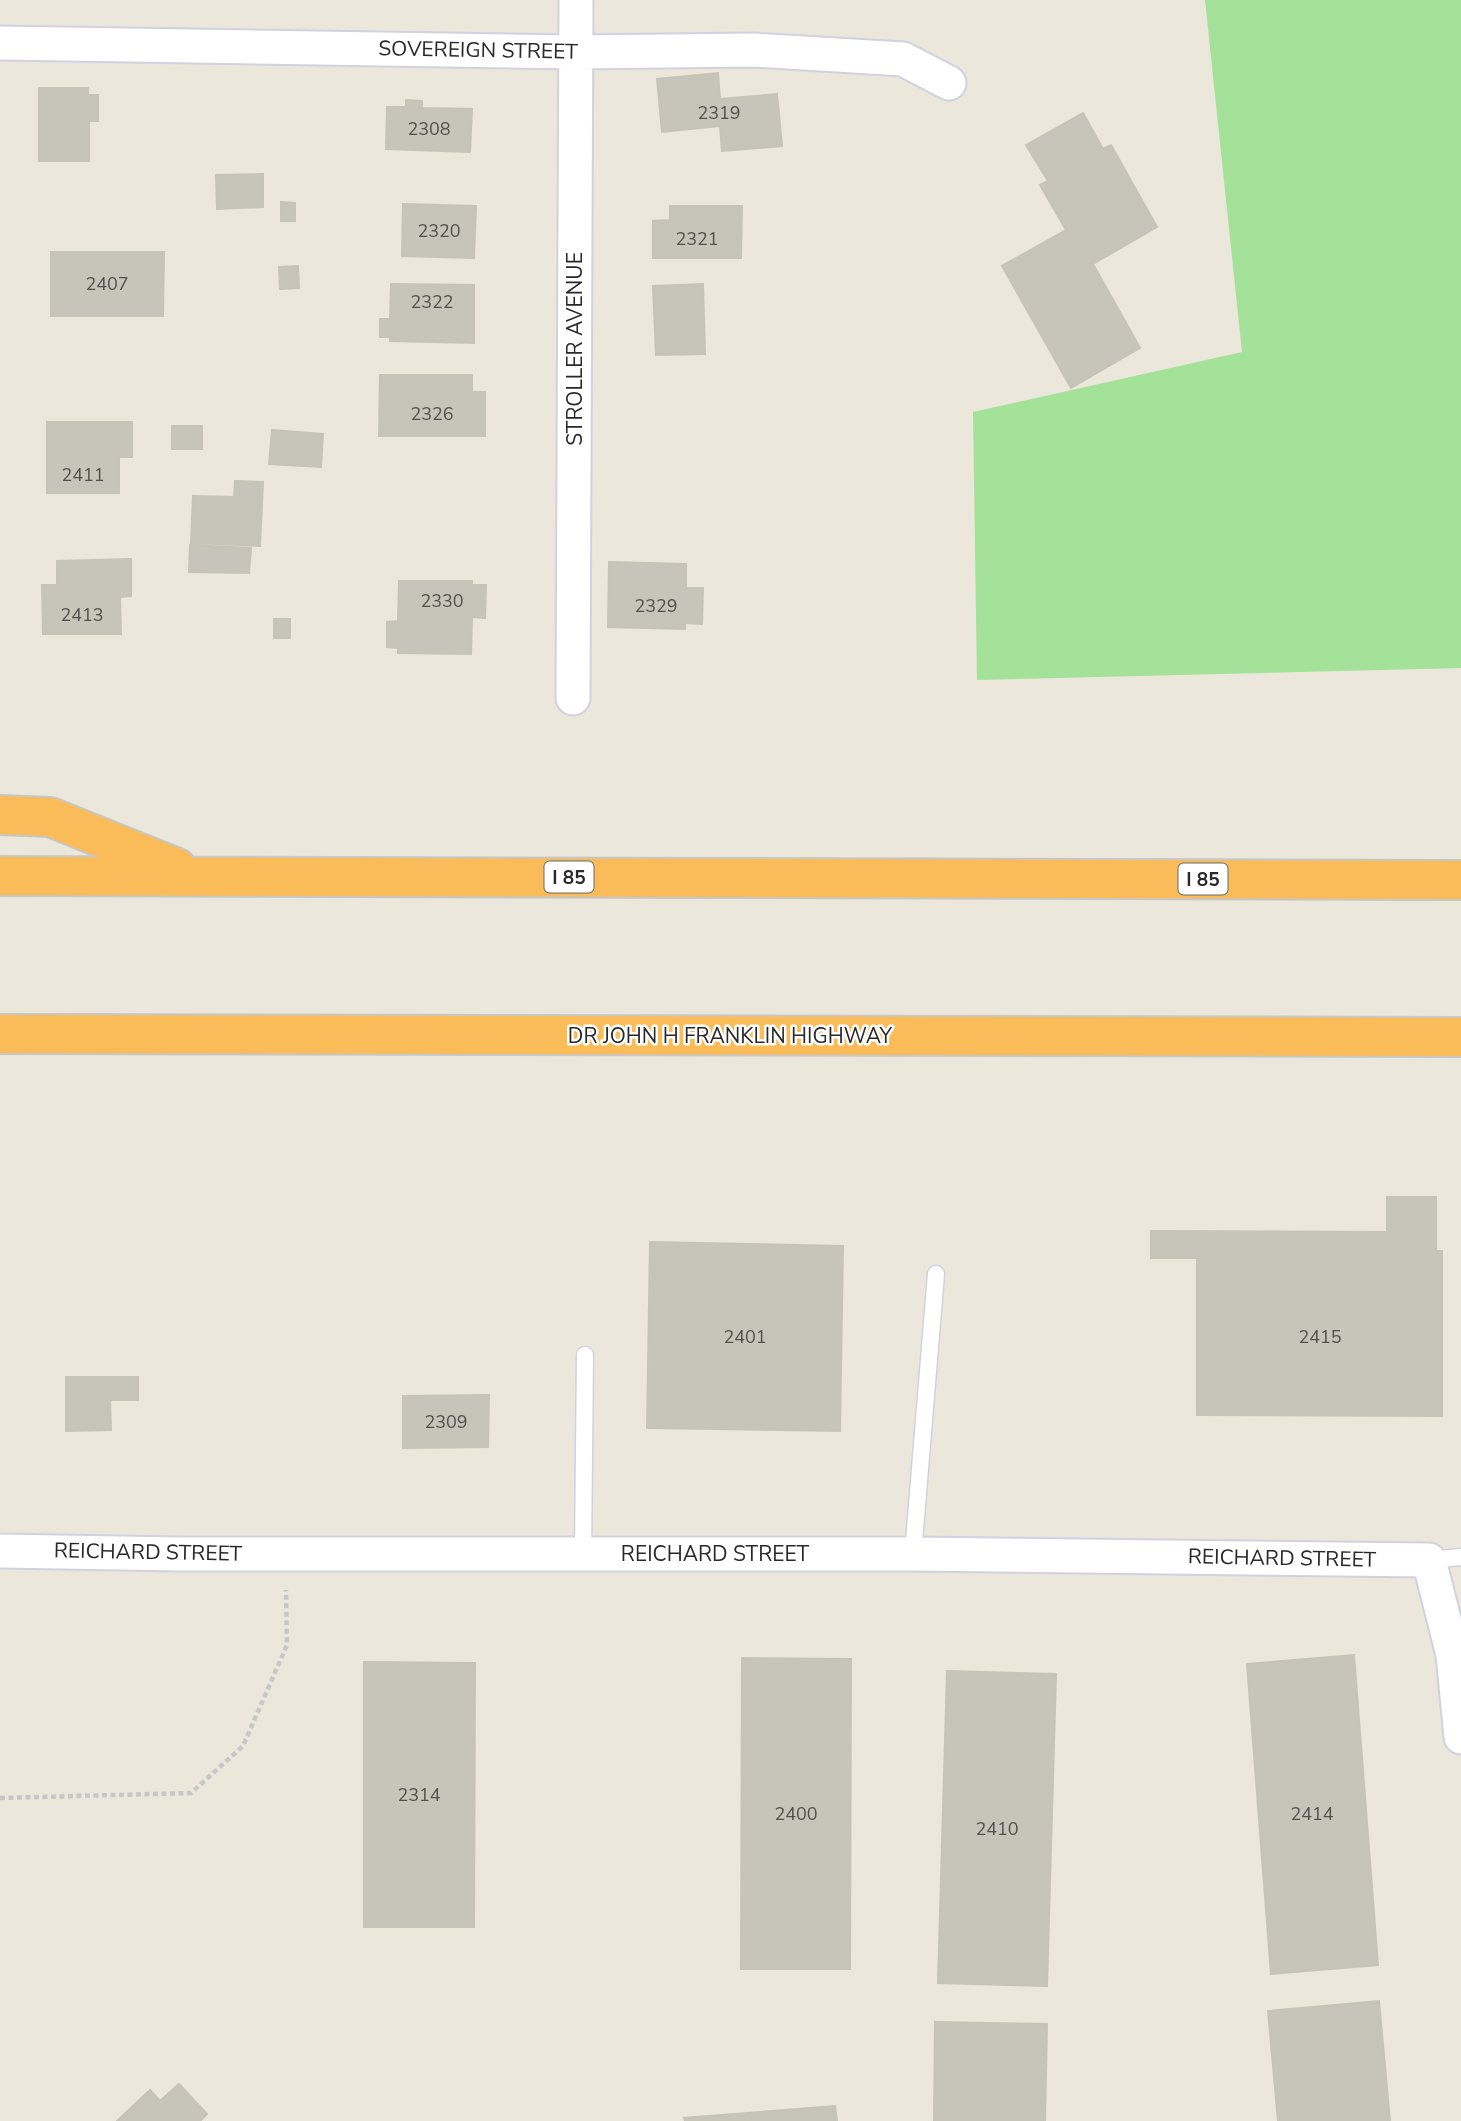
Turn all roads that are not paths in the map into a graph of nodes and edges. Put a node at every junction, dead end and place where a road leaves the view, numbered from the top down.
1 (576, 0) edge
2 (0, 43) edge
3 (575, 52) junction
4 (949, 83) dead end
5 (573, 698) dead end
6 (0, 815) edge
7 (0, 876) edge
8 (194, 876) junction
9 (1461, 880) edge
10 (0, 1034) edge
11 (47, 1034) junction
12 (1461, 1037) edge
13 (0, 1044) edge
14 (936, 1274) dead end
15 (585, 1355) dead end
16 (0, 1551) edge
17 (583, 1554) junction
18 (913, 1554) junction
19 (1445, 1558) edge
20 (1461, 1737) edge

1 - 3 street, STROLLER AVENUE
2 - 3 street, SOVEREIGN STREET
3 - 4 street, SOVEREIGN STREET
3 - 5 street, STROLLER AVENUE
6 - 8 highway
7 - 8 highway, I 85
8 - 9 highway, I 85
10 - 11 highway, DR JOHN H FRANKLIN HIGHWAY
11 - 12 highway, DR JOHN H FRANKLIN HIGHWAY
11 - 13 highway
14 - 18 lane
15 - 17 lane
16 - 17 street, REICHARD STREET
17 - 18 street, REICHARD STREET
18 - 19 street, REICHARD STREET
19 - 20 street

